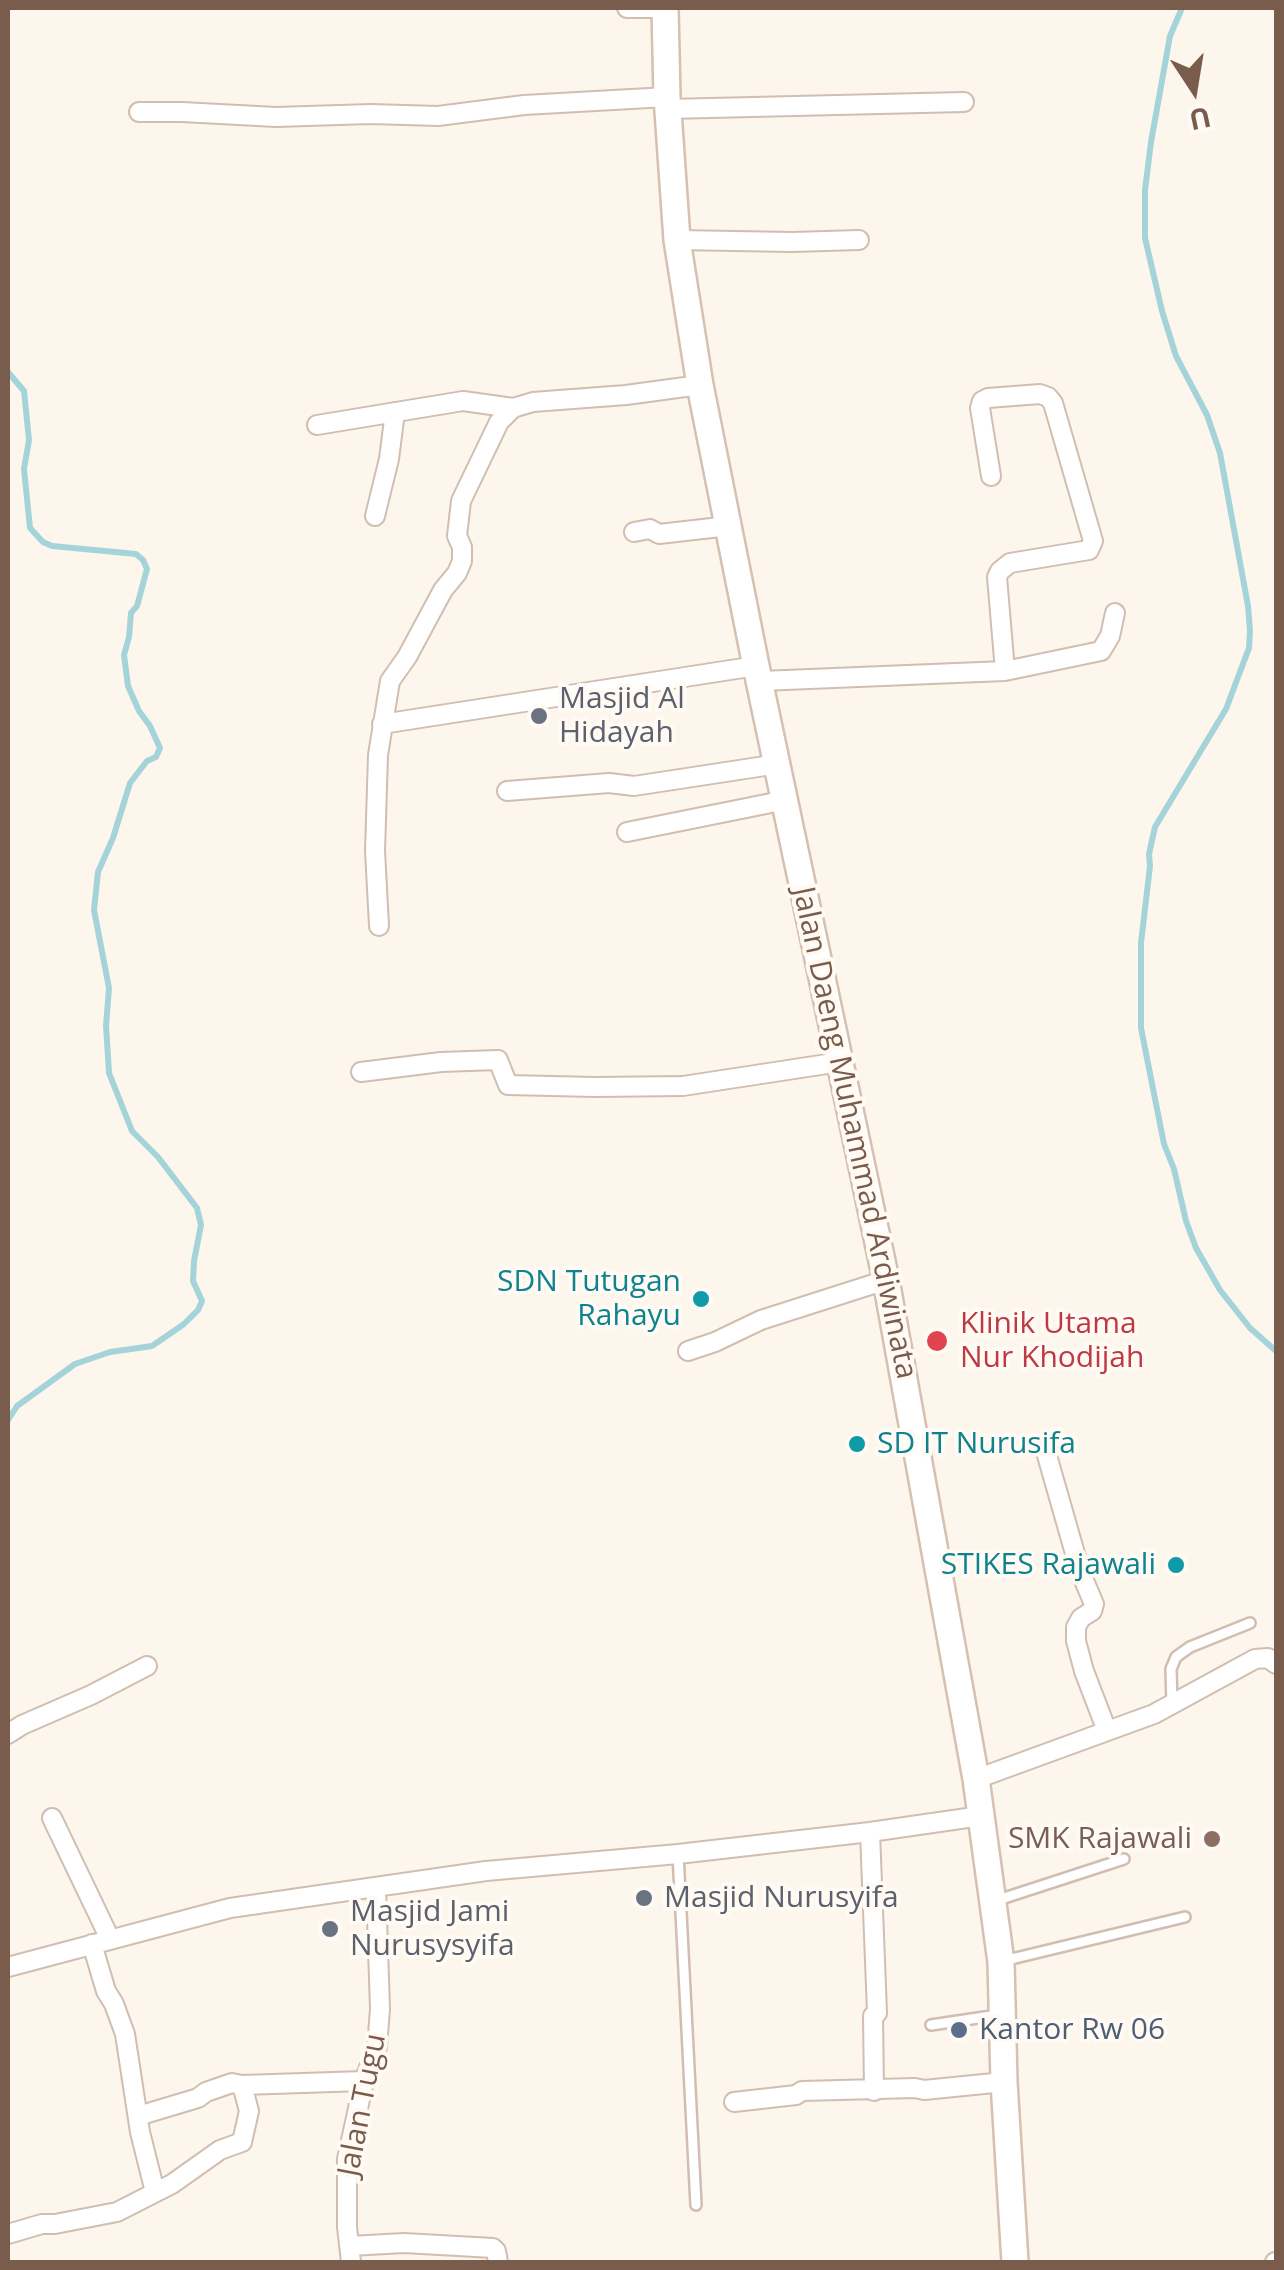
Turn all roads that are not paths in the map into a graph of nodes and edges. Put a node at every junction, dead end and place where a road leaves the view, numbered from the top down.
1 (627, 8) edge
2 (666, 8) edge
3 (964, 102) dead end
4 (668, 103) junction
5 (139, 112) dead end
6 (677, 240) junction
7 (859, 240) dead end
8 (700, 385) junction
9 (514, 408) junction
10 (395, 412) junction
11 (317, 424) dead end
12 (991, 476) dead end
13 (375, 516) dead end
14 (729, 526) junction
15 (634, 532) dead end
16 (1115, 614) dead end
17 (1005, 671) junction
18 (759, 674) junction
19 (382, 724) junction
20 (778, 764) junction
21 (507, 791) dead end
22 (786, 800) junction
23 (627, 832) dead end
24 (378, 926) dead end
25 (840, 1062) junction
26 (362, 1072) dead end
27 (886, 1280) junction
28 (688, 1351) dead end
29 (1046, 1452) dead end
30 (1250, 1624) dead end
31 (1276, 1664) edge
32 (148, 1666) dead end
33 (1172, 1704) junction
34 (1107, 1731) junction
35 (8, 1734) edge
36 (976, 1779) junction
37 (981, 1816) junction
38 (52, 1818) dead end
39 (870, 1832) junction
40 (678, 1854) junction
41 (1124, 1859) dead end
42 (376, 1888) junction
43 (993, 1901) junction
44 (1184, 1917) dead end
45 (101, 1942) junction
46 (1001, 1962) junction
47 (8, 1967) edge
48 (1001, 2015) junction
49 (931, 2024) dead end
50 (364, 2082) junction
51 (1004, 2082) junction
52 (242, 2085) junction
53 (874, 2091) junction
54 (734, 2102) dead end
55 (138, 2116) junction
56 (154, 2192) junction
57 (696, 2205) dead end
58 (8, 2234) edge
59 (351, 2254) edge
60 (498, 2262) edge
61 (1016, 2262) edge

1 - 2 street
2 - 4 main road, Jalan Daeng Muhammad Ardiwinata
3 - 4 street
4 - 5 street
4 - 6 main road, Jalan Daeng Muhammad Ardiwinata
6 - 7 street
6 - 8 main road, Jalan Daeng Muhammad Ardiwinata
8 - 9 street
8 - 14 main road, Jalan Daeng Muhammad Ardiwinata
9 - 10 street
9 - 19 street
10 - 11 street
10 - 13 street
12 - 17 street
14 - 15 street
14 - 18 main road, Jalan Daeng Muhammad Ardiwinata
16 - 17 street
17 - 18 street
18 - 19 street
18 - 20 main road, Jalan Daeng Muhammad Ardiwinata
19 - 24 street
20 - 21 street
20 - 22 main road, Jalan Daeng Muhammad Ardiwinata
22 - 23 street
22 - 25 main road, Jalan Daeng Muhammad Ardiwinata
25 - 26 street
25 - 27 main road, Jalan Daeng Muhammad Ardiwinata
27 - 28 street
27 - 36 main road, Jalan Daeng Muhammad Ardiwinata
29 - 34 street
30 - 33 lane
31 - 33 street
32 - 35 street
33 - 34 street
34 - 36 street
36 - 37 main road, Jalan Daeng Muhammad Ardiwinata
37 - 39 street
37 - 43 main road, Jalan Daeng Muhammad Ardiwinata
38 - 45 street
39 - 40 street
39 - 53 street
40 - 42 street
40 - 57 lane
41 - 43 lane
42 - 45 street
42 - 50 street, Jalan Tugu
43 - 46 main road, Jalan Daeng Muhammad Ardiwinata
44 - 46 lane
45 - 47 street
45 - 55 street
46 - 48 main road, Jalan Daeng Muhammad Ardiwinata
48 - 49 lane
48 - 51 main road, Jalan Daeng Muhammad Ardiwinata
50 - 52 street
50 - 59 street, Jalan Tugu
51 - 53 street
51 - 61 main road, Jalan Daeng Muhammad Ardiwinata
52 - 55 street
52 - 56 street
53 - 54 street
55 - 56 street
56 - 58 street
59 - 60 street

